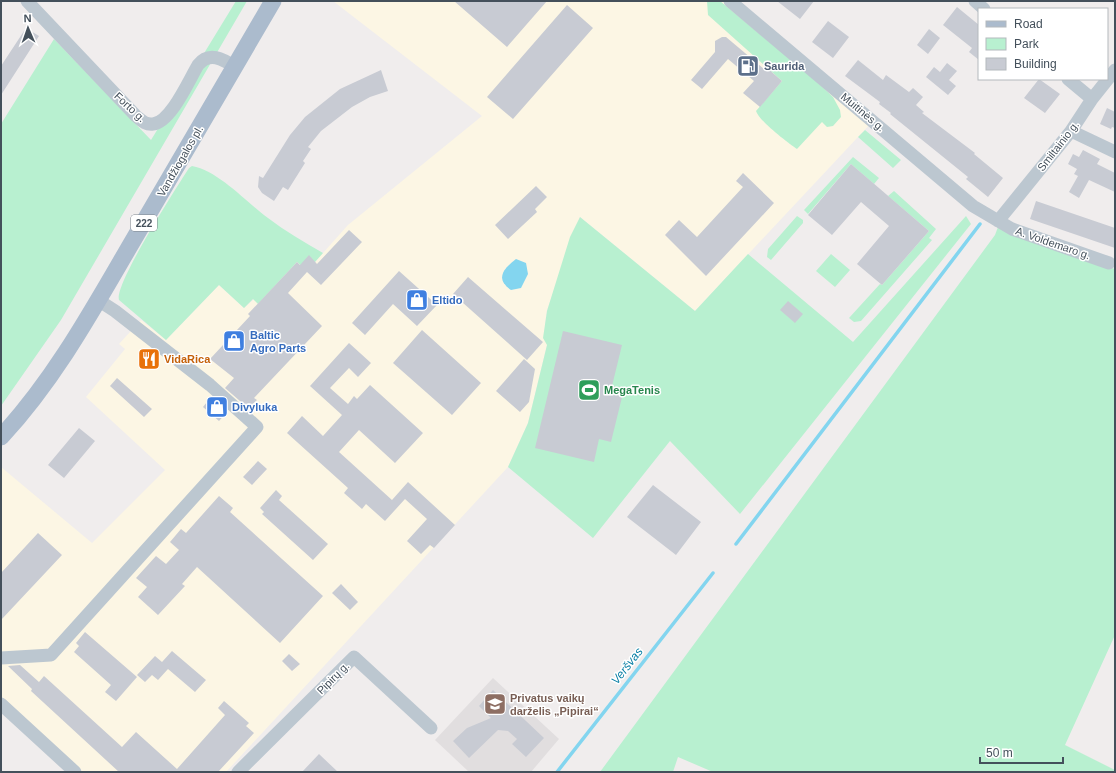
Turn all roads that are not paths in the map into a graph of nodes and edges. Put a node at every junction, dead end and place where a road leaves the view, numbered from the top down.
1 (27, 1) edge
2 (273, 1) edge
3 (730, 1) edge
4 (975, 1) edge
5 (983, 8) edge
6 (235, 67) junction
7 (1115, 70) edge
8 (1108, 79) edge
9 (1069, 80) edge
10 (1107, 80) edge
11 (1092, 99) junction
12 (1071, 131) junction
13 (1115, 152) edge
14 (998, 221) junction
15 (1109, 263) dead end
16 (98, 300) junction
17 (1, 437) edge
18 (1, 658) edge
19 (1, 704) edge
20 (430, 728) dead end
21 (75, 772) edge
22 (238, 772) edge

1 - 6 street, Forto g.
2 - 6 main road, Vandžiogalos pl. / 222
3 - 14 street, Muitinės g.
4 - 5 street
6 - 16 main road, Vandžiogalos pl. / 222
7 - 8 street, Smiltainio g.
9 - 11 street
10 - 11 street, Smiltainio g.
11 - 12 street, Smiltainio g.
12 - 13 street
12 - 14 street, Smiltainio g.
14 - 15 street, A. Voldemaro g.
16 - 17 main road, Vandžiogalos pl. / 222
16 - 18 street
19 - 21 street
20 - 22 street, Pipirų g.

